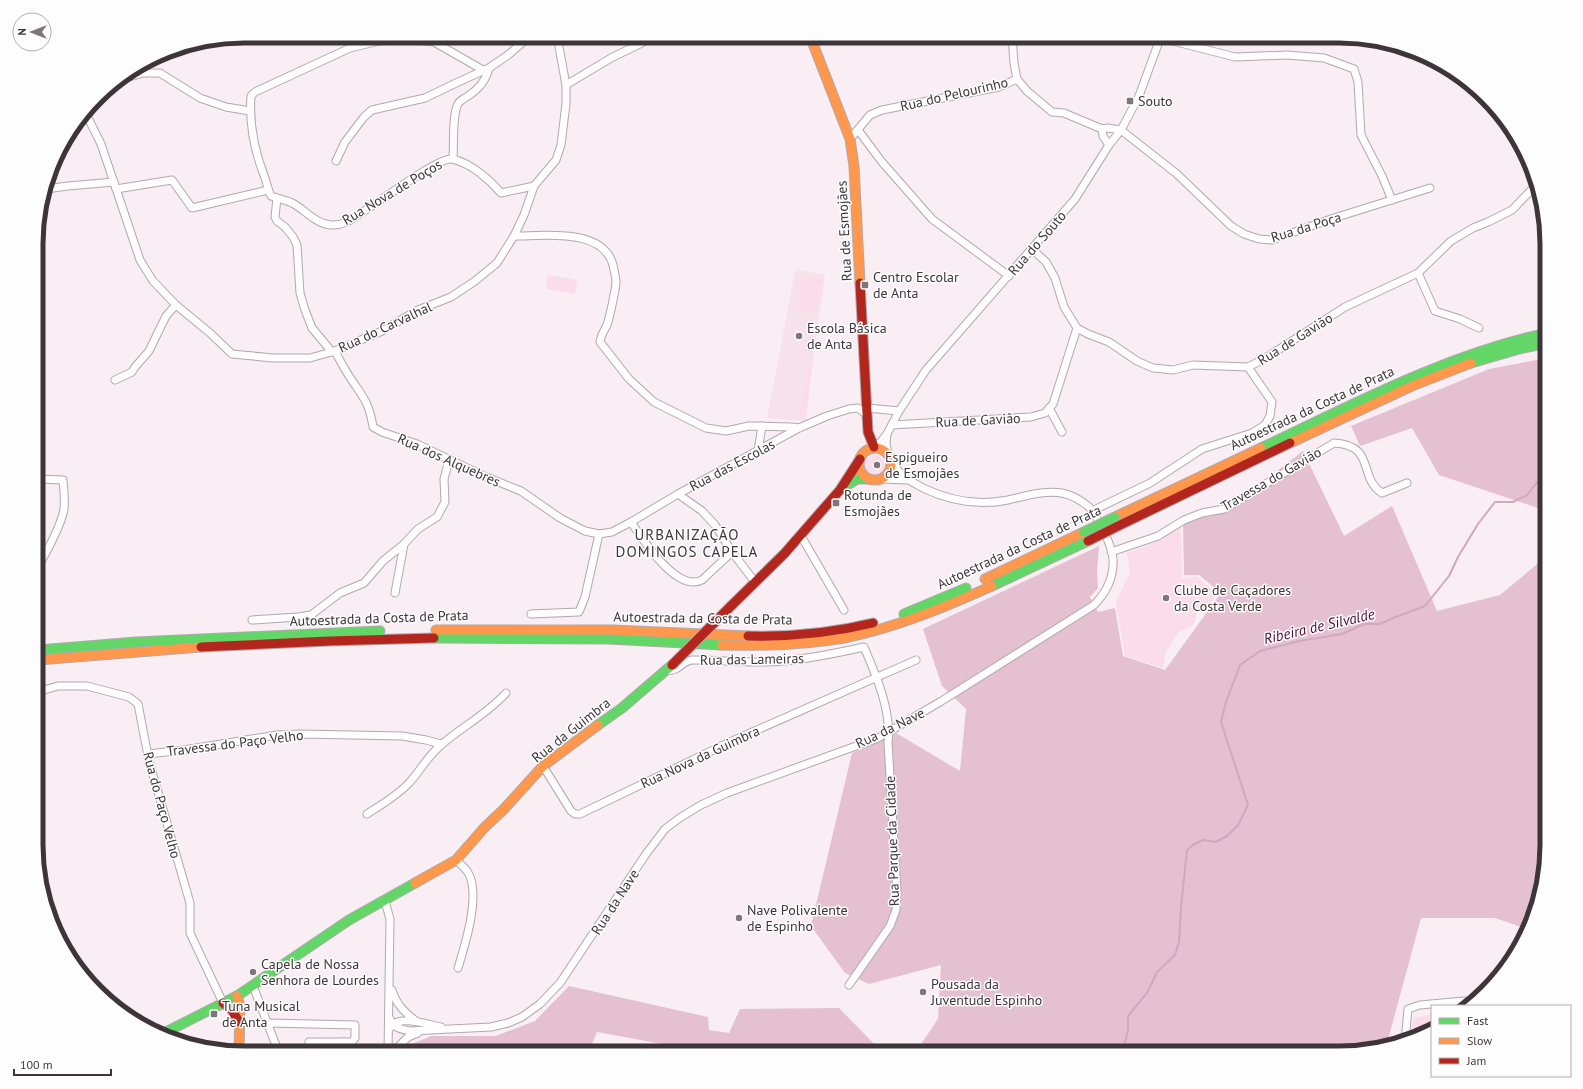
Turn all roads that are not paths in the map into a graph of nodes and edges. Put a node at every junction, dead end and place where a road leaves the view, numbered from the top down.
1 (371, 43) edge
2 (442, 43) edge
3 (521, 43) edge
4 (558, 43) edge
5 (642, 43) edge
6 (813, 43) edge
7 (1014, 43) edge
8 (1159, 43) edge
9 (1183, 43) edge
10 (486, 69) junction
11 (134, 76) edge
12 (1017, 79) junction
13 (566, 85) junction
14 (250, 111) junction
15 (88, 117) edge
16 (1102, 129) junction
17 (858, 130) junction
18 (1120, 130) junction
19 (850, 139) junction
20 (1109, 145) junction
21 (453, 159) junction
22 (336, 161) dead end
23 (115, 186) junction
24 (534, 186) junction
25 (51, 188) edge
26 (1430, 188) dead end
27 (268, 190) junction
28 (1532, 190) edge
29 (277, 198) junction
30 (1392, 200) junction
31 (514, 236) junction
32 (1032, 249) junction
33 (1418, 272) junction
34 (1009, 276) junction
35 (176, 305) junction
36 (1077, 328) junction
37 (1479, 328) dead end
38 (1540, 335) edge
39 (1540, 345) edge
40 (333, 351) junction
41 (1248, 367) junction
42 (115, 380) dead end
43 (1049, 408) junction
44 (867, 411) junction
45 (900, 411) junction
46 (892, 425) junction
47 (762, 426) junction
48 (799, 428) junction
49 (868, 432) junction
50 (1062, 432) dead end
51 (887, 434) junction
52 (875, 448) junction
53 (758, 451) junction
54 (862, 455) junction
55 (889, 456) junction
56 (449, 460) junction
57 (43, 479) edge
58 (869, 479) junction
59 (882, 479) junction
60 (907, 480) junction
61 (1407, 483) dead end
62 (840, 490) junction
63 (678, 494) junction
64 (1092, 511) junction
65 (631, 522) junction
66 (599, 534) junction
67 (799, 536) junction
68 (1086, 536) junction
69 (404, 544) junction
70 (732, 552) junction
71 (1111, 552) junction
72 (43, 555) edge
73 (755, 582) junction
74 (395, 593) dead end
75 (844, 610) dead end
76 (531, 614) dead end
77 (252, 620) dead end
78 (864, 647) joint
79 (43, 650) edge
80 (43, 660) edge
81 (916, 660) dead end
82 (669, 668) junction
83 (877, 678) junction
84 (43, 691) edge
85 (506, 693) dead end
86 (889, 731) junction
87 (441, 744) junction
88 (148, 754) junction
89 (543, 766) junction
90 (367, 814) dead end
91 (456, 860) junction
92 (385, 901) junction
93 (458, 968) dead end
94 (390, 980) junction
95 (849, 985) dead end
96 (253, 986) junction
97 (237, 996) junction
98 (1464, 1001) dead end
99 (223, 1003) junction
100 (416, 1021) junction
101 (239, 1022) junction
102 (268, 1023) junction
103 (390, 1028) junction
104 (447, 1028) junction
105 (168, 1031) edge
106 (426, 1031) junction
107 (1406, 1034) edge
108 (343, 1042) junction
109 (239, 1046) edge
110 (276, 1046) edge
111 (309, 1046) edge
112 (343, 1046) edge
113 (389, 1046) edge
114 (399, 1046) edge

1 - 14 street
2 - 10 street
3 - 10 street, Rua Nova de Poços
4 - 13 street, Rua do Carvalhal
5 - 13 street
6 - 19 main road, Rua de Esmojães
7 - 12 street
8 - 18 street, Rua do Souto
9 - 30 street
10 - 21 street, Rua Nova de Poços
10 - 22 street
11 - 14 street
12 - 16 street, Rua do Pelourinho
12 - 17 street, Rua do Pelourinho
13 - 24 street, Rua do Carvalhal
14 - 27 street
15 - 23 street, Rua do Carvalhal
16 - 18 street, Rua do Pelourinho
16 - 20 street
17 - 19 street, Rua do Pelourinho
17 - 34 street
18 - 20 street, Rua do Souto
18 - 30 street, Rua da Poça
19 - 44 main road, Rua de Esmojães
20 - 32 street, Rua do Souto
21 - 24 street
21 - 29 street, Rua Nova de Poços
23 - 25 street
23 - 27 street
23 - 35 street, Rua do Carvalhal
24 - 31 street, Rua do Carvalhal
26 - 30 street, Rua da Poça
27 - 29 street
28 - 33 street, Rua de Gavião
29 - 40 street
31 - 40 street, Rua do Carvalhal
31 - 47 street
32 - 34 street, Rua do Souto
32 - 36 street
33 - 37 street
33 - 41 street, Rua de Gavião
34 - 45 street, Rua do Souto
35 - 40 street, Rua do Carvalhal
35 - 42 street
36 - 41 street, Rua de Gavião
36 - 43 street
38 - 68 main road, Autoestrada da Costa de Prata, bridge
39 - 68 main road, Autoestrada da Costa de Prata, bridge
40 - 56 street, Rua dos Alquebres
41 - 64 street
43 - 46 street, Rua de Gavião
43 - 50 street
44 - 45 street, Rua das Escolas
44 - 48 street, Rua das Escolas
44 - 49 main road, Rua de Esmojães
45 - 46 street, Rua do Souto
46 - 51 street, Rua do Souto
47 - 48 street
47 - 53 street
48 - 53 street, Rua das Escolas
49 - 52 main road, Rua de Esmojães
49 - 54 main road, Rua de Esmojães
51 - 52 street, Rua do Souto
51 - 55 street
52 - 54 main road
52 - 55 main road
53 - 63 street, Rua das Escolas
54 - 58 main road
54 - 62 main road, Rua da Guimbra
55 - 59 main road
55 - 60 street, Rua da Nave
56 - 66 street, Rua dos Alquebres
56 - 69 street
57 - 72 street
58 - 59 main road
58 - 62 main road, Rua da Guimbra
59 - 60 street, Rua da Nave
60 - 64 street, Rua da Nave
61 - 71 street, Travessa do Gavião
62 - 67 main road, Rua da Guimbra
63 - 65 street, Rua das Escolas
63 - 70 street
64 - 71 street, Rua da Nave
65 - 66 street, Rua das Escolas
65 - 70 street
66 - 76 street
67 - 73 main road, Rua da Guimbra
67 - 75 street
68 - 79 main road, Autoestrada da Costa de Prata
68 - 80 main road, Autoestrada da Costa de Prata
69 - 74 street
69 - 77 street
70 - 73 street
71 - 86 street, Rua da Nave
73 - 82 main road, Rua da Guimbra, bridge
78 - 82 street, Rua das Lameiras
78 - 83 street, Rua Parque da Cidade
81 - 83 street, Rua Nova da Guimbra
82 - 89 main road, Rua da Guimbra
83 - 86 street, Rua Parque da Cidade
83 - 89 street, Rua Nova da Guimbra
84 - 88 street, Rua do Paço Velho
85 - 87 street
86 - 95 street, Rua Parque da Cidade
86 - 104 street, Rua da Nave
87 - 88 street, Travessa do Paço Velho
87 - 90 street
88 - 99 street, Rua do Paço Velho
89 - 91 main road, Rua da Guimbra
91 - 92 main road, Rua da Guimbra
91 - 93 street
92 - 94 street, Rua da Nave
92 - 96 main road, Rua da Guimbra
94 - 100 street, Rua da Nave
94 - 103 street, Rua da Nave
96 - 97 main road, Rua da Guimbra
96 - 102 street
97 - 99 main road, Rua da Guimbra
97 - 101 main road
98 - 107 street
99 - 101 main road
99 - 105 main road, Rua da Guimbra
100 - 103 street, Rua da Nave
100 - 104 street, Rua da Nave
101 - 109 main road
102 - 108 street
102 - 110 street
103 - 106 street, Rua da Nave
103 - 113 street, Rua da Nave
104 - 106 street, Rua da Nave
106 - 114 street, Rua da Nave
108 - 111 street
108 - 112 street

